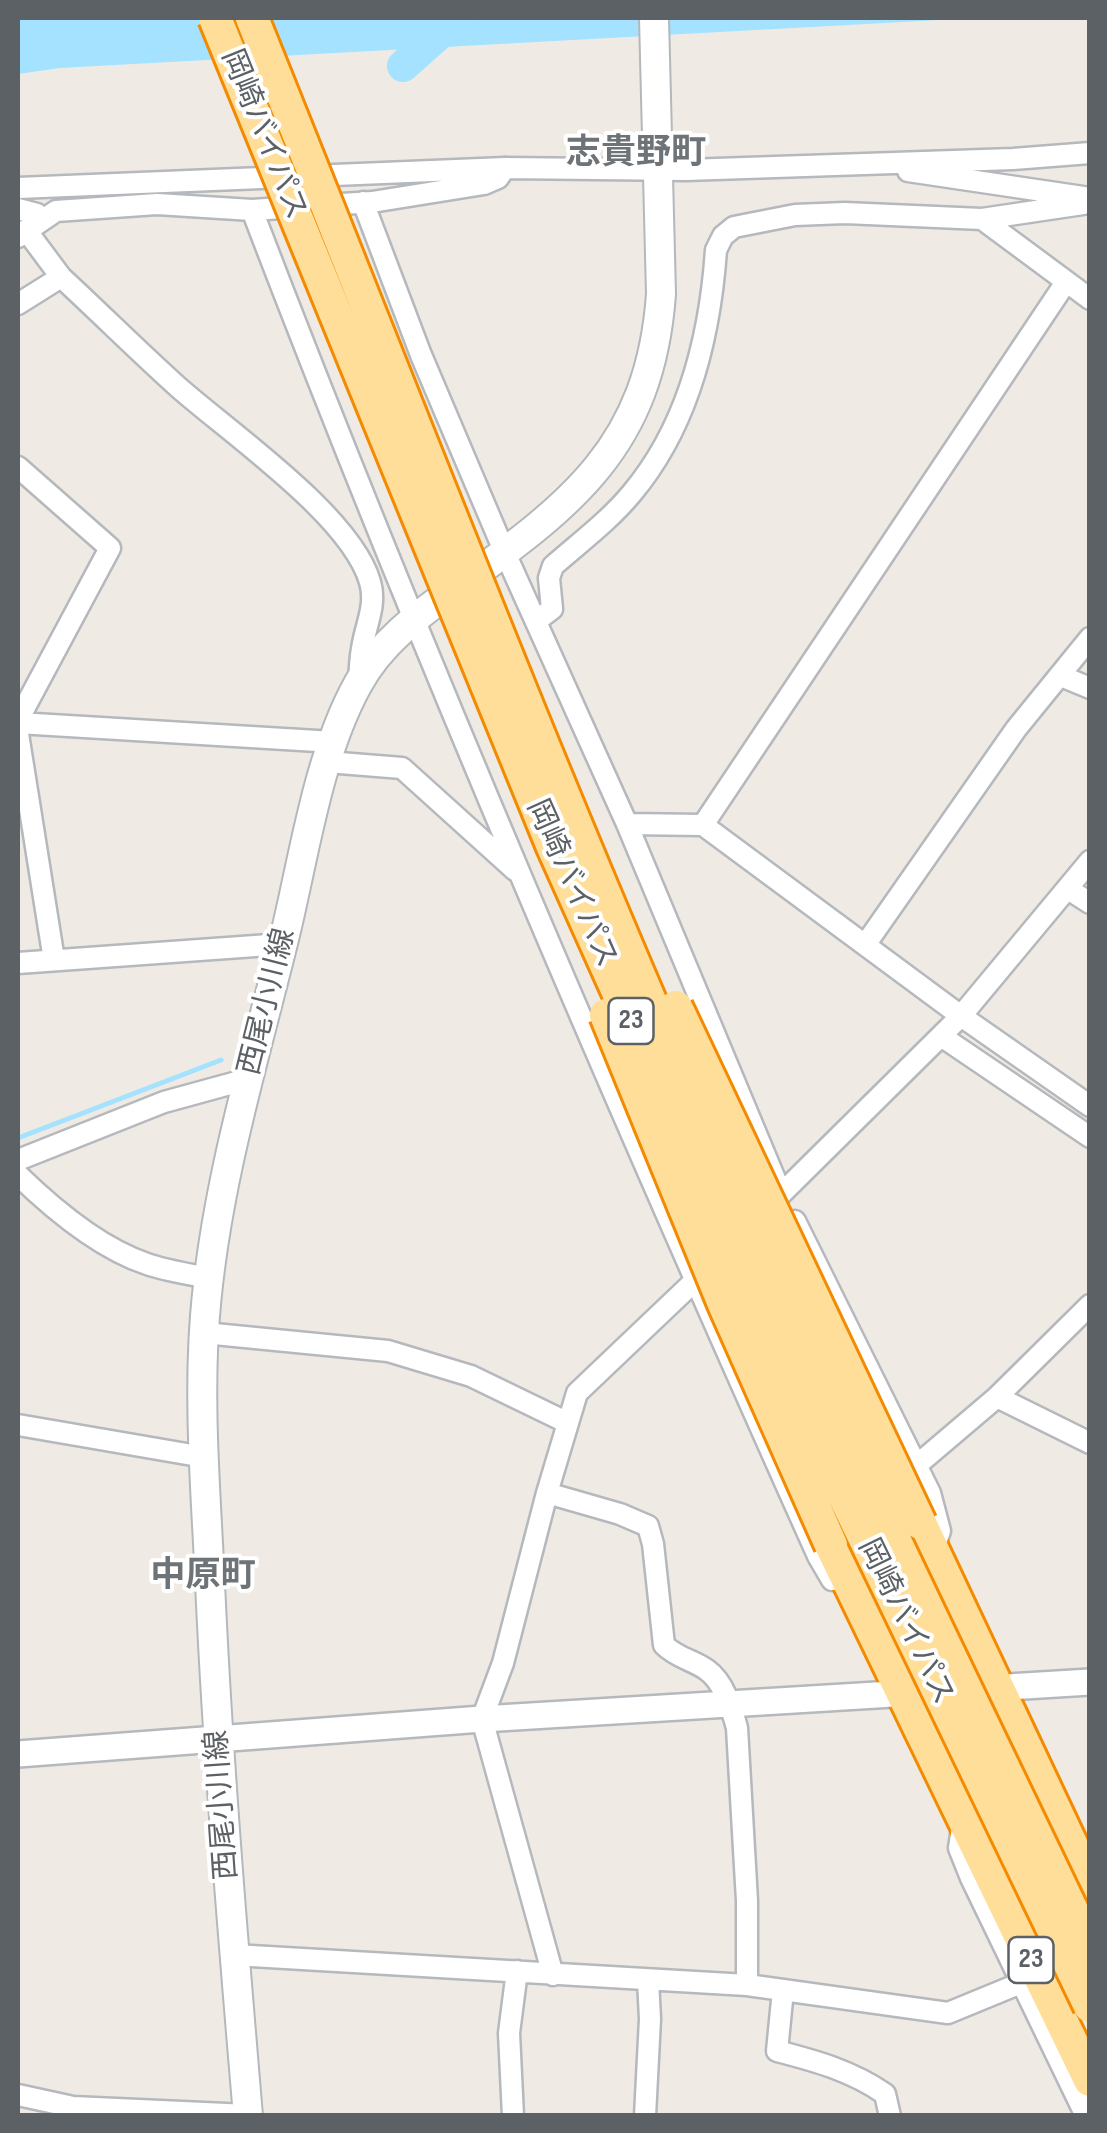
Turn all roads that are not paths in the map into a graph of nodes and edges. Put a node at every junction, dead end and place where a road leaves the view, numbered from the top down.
1 (215, 18) edge
2 (252, 18) edge
3 (654, 18) edge
4 (1090, 152) edge
5 (657, 163) junction
6 (860, 164) junction
7 (505, 168) junction
8 (18, 188) edge
9 (1090, 200) edge
10 (363, 202) junction
11 (18, 209) edge
12 (252, 210) junction
13 (982, 218) junction
14 (28, 228) edge
15 (61, 277) junction
16 (1066, 282) junction
17 (1090, 299) edge
18 (18, 304) edge
19 (18, 467) edge
20 (504, 553) junction
21 (413, 618) junction
22 (536, 621) junction
23 (1090, 638) edge
24 (1061, 676) junction
25 (359, 680) junction
26 (1090, 688) edge
27 (18, 721) edge
28 (18, 734) edge
29 (330, 752) junction
30 (627, 824) junction
31 (704, 824) junction
32 (553, 847) junction
33 (1090, 861) edge
34 (520, 875) junction
35 (1068, 889) junction
36 (608, 899) junction
37 (1090, 903) edge
38 (282, 944) junction
39 (865, 945) junction
40 (54, 960) junction
41 (18, 963) edge
42 (960, 1016) junction
43 (940, 1036) junction
44 (248, 1079) junction
45 (1090, 1106) edge
46 (1090, 1138) edge
47 (18, 1160) edge
48 (18, 1175) edge
49 (780, 1194) junction
50 (209, 1278) junction
51 (695, 1282) junction
52 (1090, 1305) edge
53 (204, 1333) junction
54 (997, 1398) junction
55 (568, 1423) junction
56 (18, 1425) edge
57 (1090, 1443) edge
58 (204, 1458) junction
59 (918, 1464) junction
60 (547, 1493) junction
61 (926, 1538) junction
62 (872, 1628) junction
63 (1090, 1682) edge
64 (998, 1688) junction
65 (902, 1692) junction
66 (730, 1703) junction
67 (482, 1720) junction
68 (217, 1739) junction
69 (1028, 1750) junction
70 (18, 1754) edge
71 (968, 1830) junction
72 (1090, 1850) edge
73 (1090, 1884) edge
74 (1090, 1948) edge
75 (234, 1955) junction
76 (517, 1971) junction
77 (552, 1975) junction
78 (648, 1980) junction
79 (1021, 1983) junction
80 (747, 1984) junction
81 (783, 1990) junction
82 (1090, 2006) edge
83 (1090, 2080) edge
84 (18, 2095) edge
85 (248, 2115) edge
86 (513, 2116) edge
87 (645, 2116) edge
88 (890, 2116) edge
89 (1086, 2116) edge

1 - 32 highway, 岡崎バイパス / 23, bridge
2 - 36 highway, 岡崎バイパス / 23, bridge
3 - 5 main road, 西尾小川線
4 - 6 street
5 - 6 street
5 - 7 street
5 - 20 main road, 西尾小川線
6 - 9 street
7 - 8 street
7 - 10 street
9 - 13 street
10 - 12 street
10 - 20 street
11 - 14 street
12 - 14 street
12 - 21 street
13 - 16 street
13 - 22 street
14 - 15 street
15 - 18 street
15 - 25 street
16 - 17 street
16 - 31 street
19 - 27 street
20 - 21 main road, 西尾小川線
20 - 22 street
21 - 25 main road, 西尾小川線
21 - 34 street
22 - 30 street
23 - 24 street
24 - 26 street
24 - 39 street
25 - 29 main road, 西尾小川線
27 - 29 street
28 - 40 street
29 - 34 street
29 - 38 main road, 西尾小川線
30 - 31 street
30 - 49 street
31 - 39 street
32 - 62 highway, 23, bridge
32 - 82 highway, 岡崎バイパス / 23, bridge
33 - 35 street
34 - 51 street
35 - 37 street
35 - 42 street
36 - 61 highway, 23, bridge
36 - 74 highway, 岡崎バイパス / 23, bridge
38 - 40 street
38 - 44 main road, 西尾小川線
39 - 42 street
40 - 41 street
42 - 43 street
42 - 45 street
43 - 46 street
43 - 49 street
44 - 47 street
44 - 50 main road, 西尾小川線
48 - 50 street
49 - 51 street
49 - 59 street
50 - 53 main road, 西尾小川線
51 - 55 street
51 - 62 street
52 - 54 street
53 - 55 street
53 - 58 main road, 西尾小川線
54 - 57 street
54 - 59 street
55 - 60 street
56 - 58 street
58 - 68 main road, 西尾小川線
59 - 61 street
60 - 66 street
60 - 67 street
61 - 64 highway, 23
62 - 65 highway, 23
63 - 64 street
64 - 65 street
64 - 69 highway, 23
65 - 66 street
65 - 71 highway, 23
66 - 67 street
66 - 80 street
67 - 68 street
67 - 77 street
68 - 70 street
68 - 75 main road, 西尾小川線
69 - 72 street
69 - 73 highway, 23
71 - 79 street
71 - 83 highway, 23
75 - 76 street
75 - 85 main road, 西尾小川線
76 - 77 street
76 - 86 street
77 - 78 street
78 - 80 street
78 - 87 street
79 - 81 street
79 - 89 street
80 - 81 street
81 - 88 street
84 - 85 street

